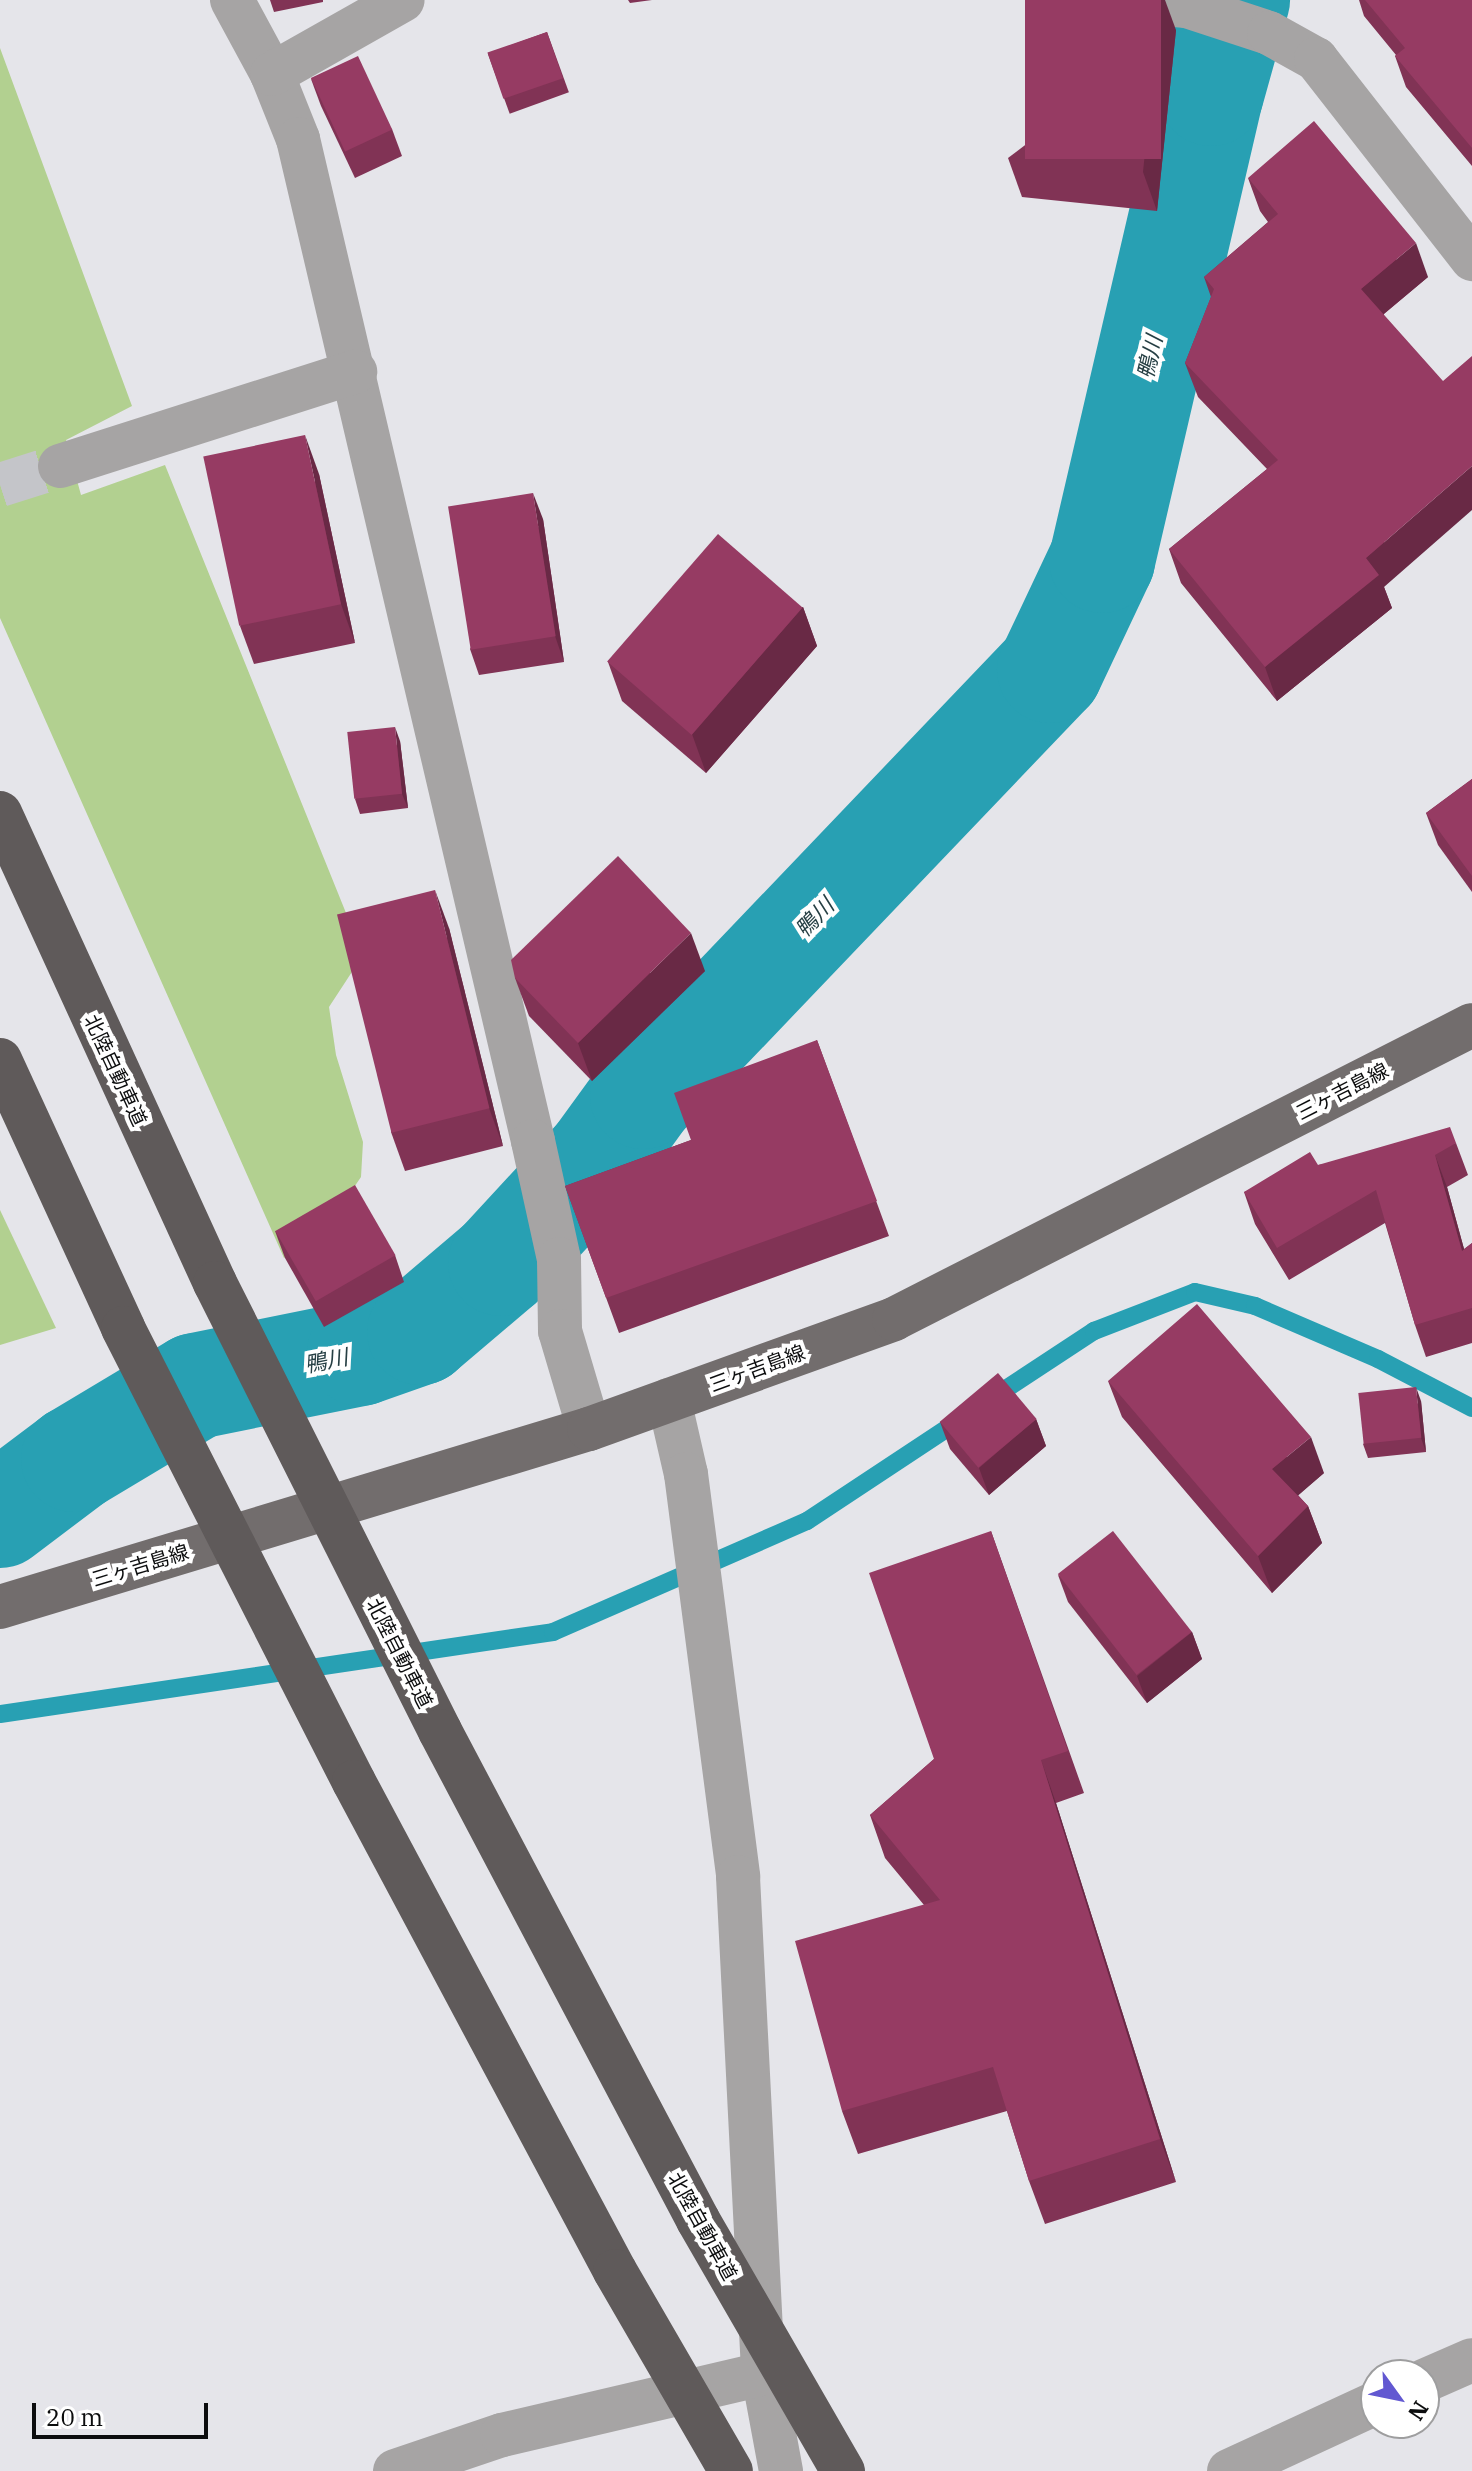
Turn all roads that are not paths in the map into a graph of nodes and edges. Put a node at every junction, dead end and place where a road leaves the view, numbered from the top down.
1 (232, 0) edge
2 (403, 0) edge
3 (1114, 0) edge
4 (272, 74) junction
5 (1466, 240) edge
6 (355, 372) junction
7 (60, 466) tunnel mouth
8 (0, 813) edge
9 (1472, 1025) edge
10 (0, 1060) edge
11 (669, 1400) junction
12 (589, 1429) junction
13 (0, 1607) edge
14 (1472, 2360) edge
15 (763, 2374) junction
16 (1440, 2374) edge
17 (1360, 2410) edge
18 (395, 2471) edge
19 (731, 2471) edge
20 (781, 2471) edge
21 (843, 2471) edge
22 (1229, 2471) edge

1 - 4 street
2 - 4 street
3 - 5 street
4 - 6 street
6 - 7 street
6 - 12 street
8 - 21 highway, 北陸自動車道, bridge
9 - 11 main road, 三ヶ吉島線
10 - 19 highway, bridge
11 - 12 main road, 三ヶ吉島線
11 - 15 street
12 - 13 main road, 三ヶ吉島線
14 - 16 street
15 - 18 street
15 - 20 street
17 - 22 street

